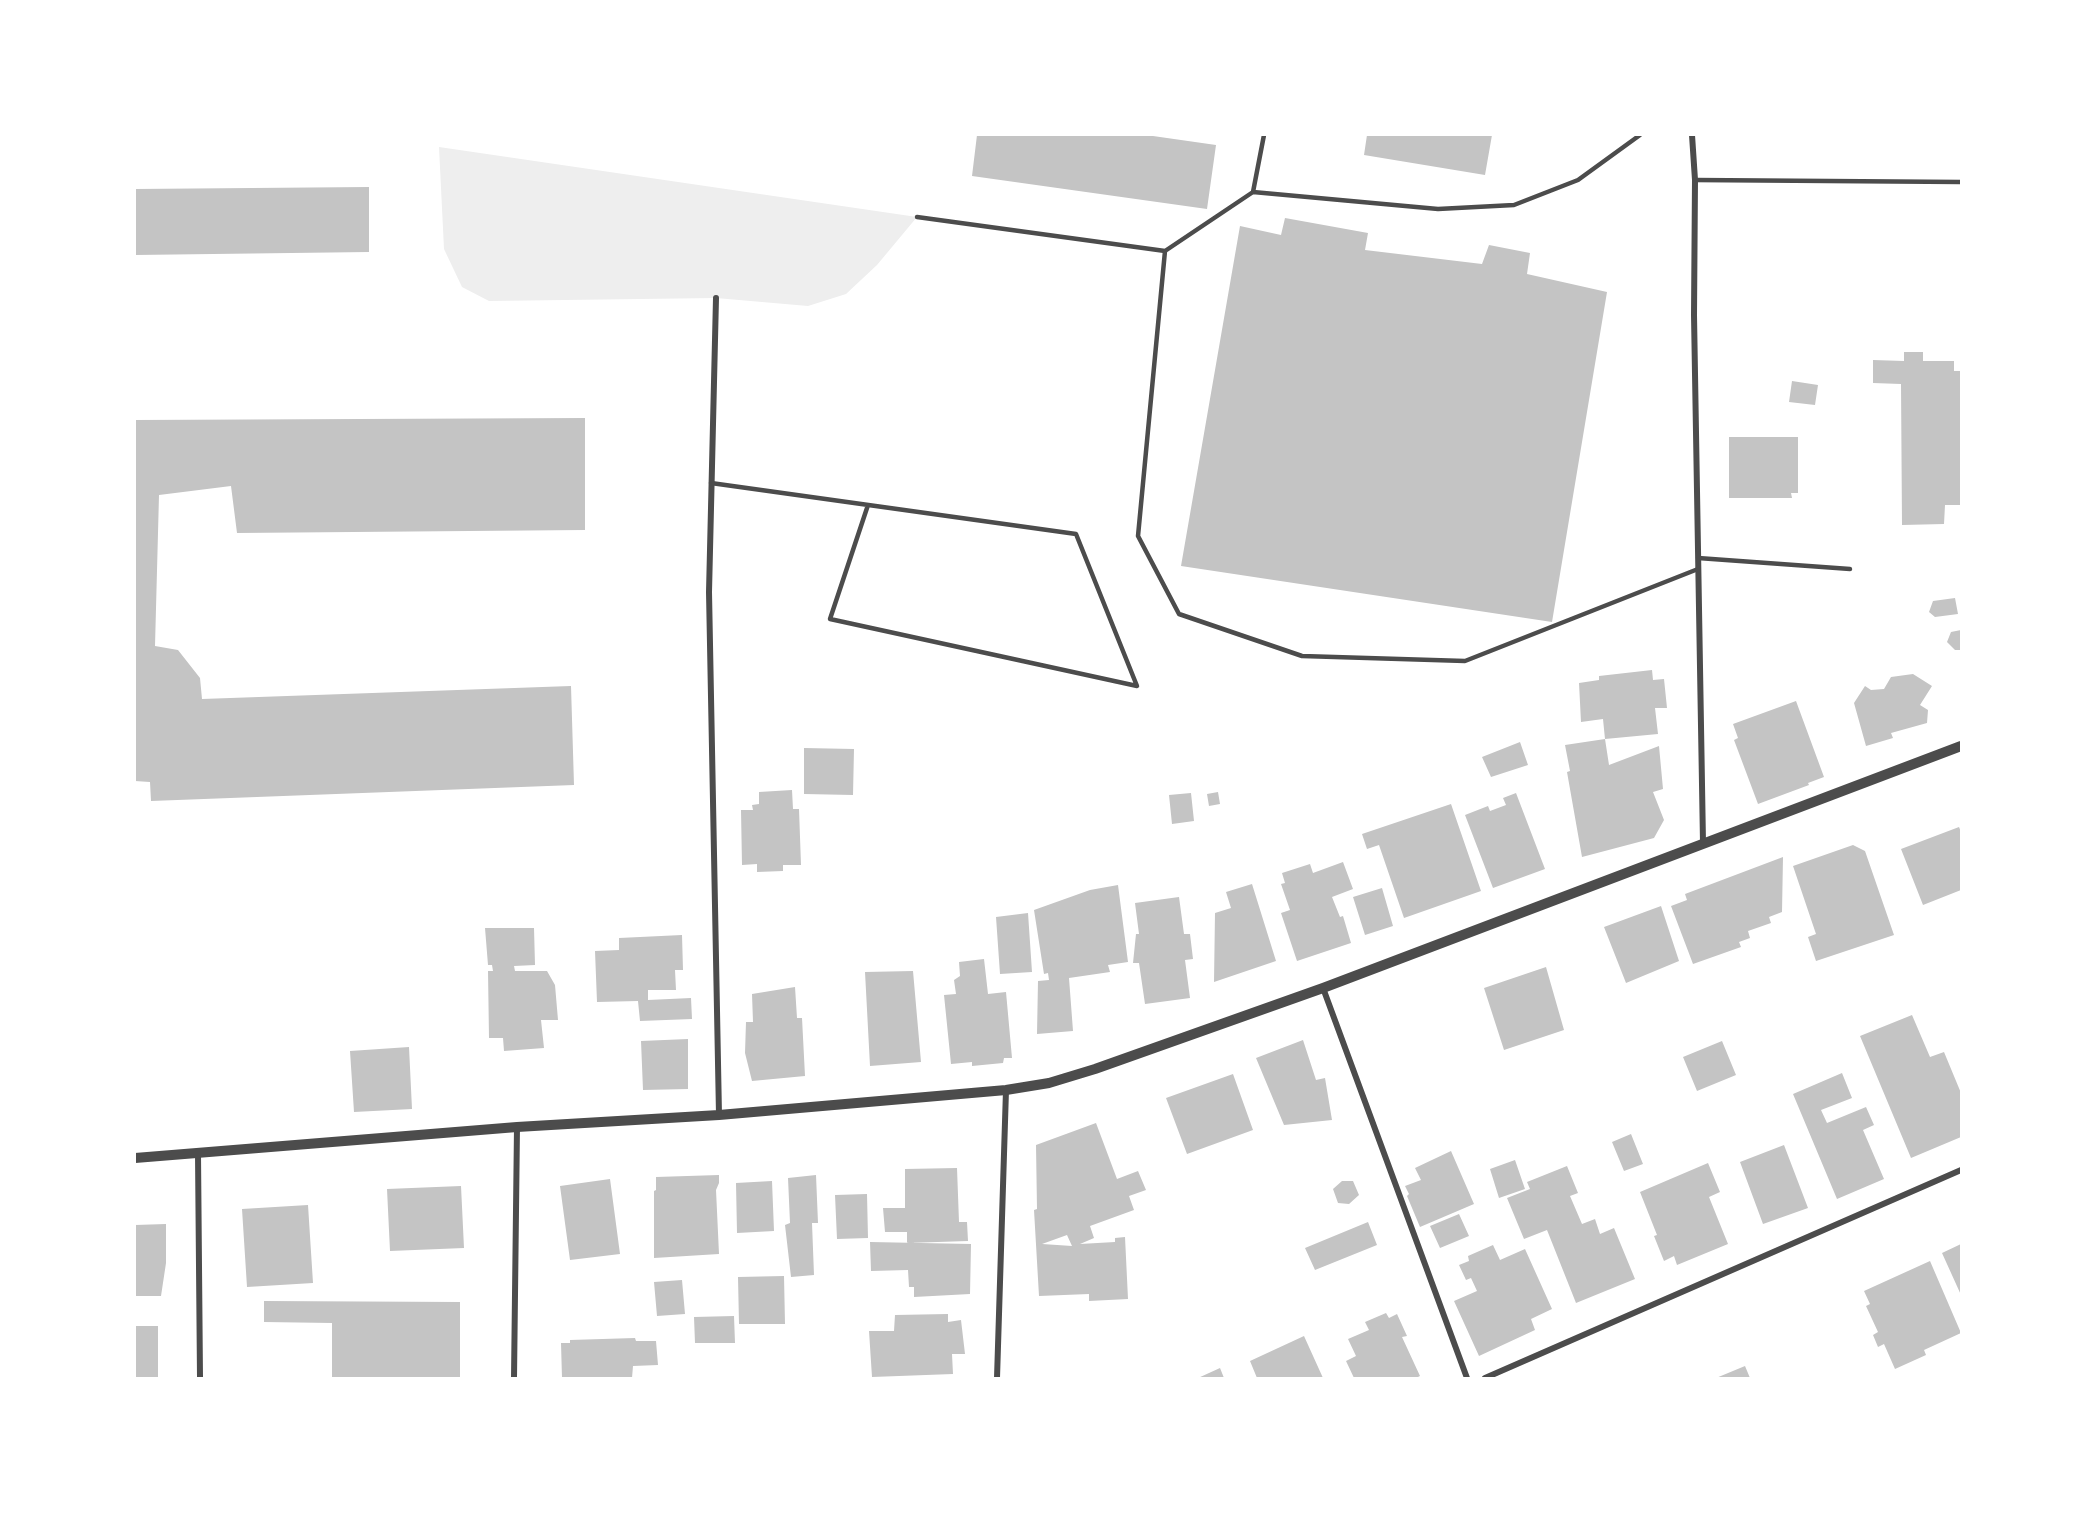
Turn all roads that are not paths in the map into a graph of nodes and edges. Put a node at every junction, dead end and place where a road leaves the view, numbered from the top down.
1 (1264, 135) edge
2 (1640, 135) edge
3 (1692, 135) edge
4 (1695, 180) junction
5 (1961, 182) edge
6 (1254, 192) junction
7 (917, 217) dead end
8 (1165, 251) junction
9 (716, 298) dead end
10 (711, 483) junction
11 (868, 505) junction
12 (1698, 558) junction
13 (1698, 569) junction
14 (1850, 569) dead end
15 (1961, 746) edge
16 (1703, 843) junction
17 (1323, 988) junction
18 (1006, 1090) junction
19 (719, 1115) junction
20 (517, 1127) junction
21 (198, 1154) junction
22 (135, 1158) edge
23 (1961, 1170) edge
24 (200, 1378) edge
25 (514, 1378) edge
26 (998, 1378) edge
27 (1467, 1378) edge
28 (1485, 1378) edge

1 - 6 lane
2 - 6 lane
3 - 4 street
4 - 5 lane
4 - 12 street
6 - 8 lane
7 - 8 lane
8 - 13 lane
9 - 10 street
10 - 11 lane
10 - 19 street
11 - 11 lane
12 - 13 street
12 - 14 lane
13 - 16 street
15 - 16 street
16 - 17 street
17 - 18 street
17 - 27 street
18 - 19 street
18 - 26 street
19 - 20 street
20 - 21 street
20 - 25 street
21 - 22 street
21 - 24 street
23 - 28 street

